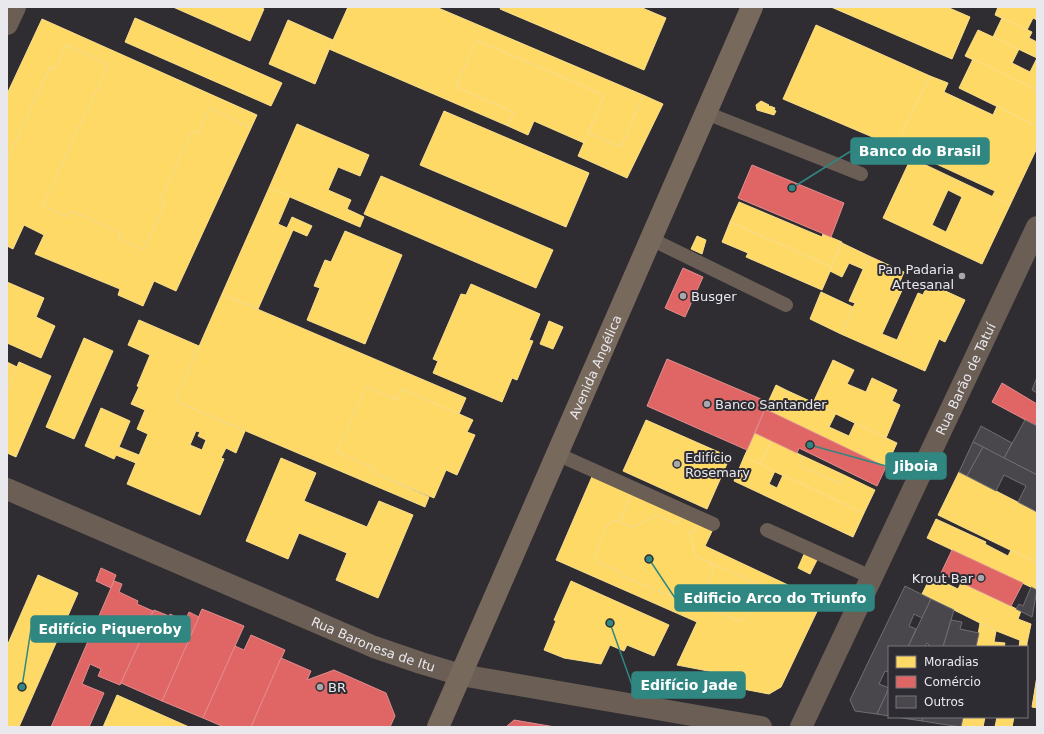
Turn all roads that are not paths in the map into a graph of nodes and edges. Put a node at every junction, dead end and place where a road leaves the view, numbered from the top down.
1 (15, 7) edge
2 (752, 7) edge
3 (7, 24) edge
4 (706, 113) junction
5 (861, 174) dead end
6 (1037, 227) edge
7 (651, 239) junction
8 (786, 305) dead end
9 (557, 454) junction
10 (7, 489) edge
11 (713, 524) dead end
12 (768, 530) dead end
13 (871, 577) junction
14 (462, 675) junction
15 (438, 727) edge
16 (762, 727) edge
17 (801, 727) edge

1 - 3 street
2 - 4 main road, Avenida Angélica
4 - 5 lane
4 - 7 main road, Avenida Angélica
6 - 13 street, Rua Barão de Tatuí
7 - 8 lane
7 - 9 main road, Avenida Angélica
9 - 11 lane
9 - 14 main road, Avenida Angélica
10 - 14 street, Rua Baronesa de Itu
12 - 13 lane
13 - 17 street, Rua Barão de Tatuí
14 - 15 main road, Avenida Angélica
14 - 16 street, Rua Baronesa de Itu

